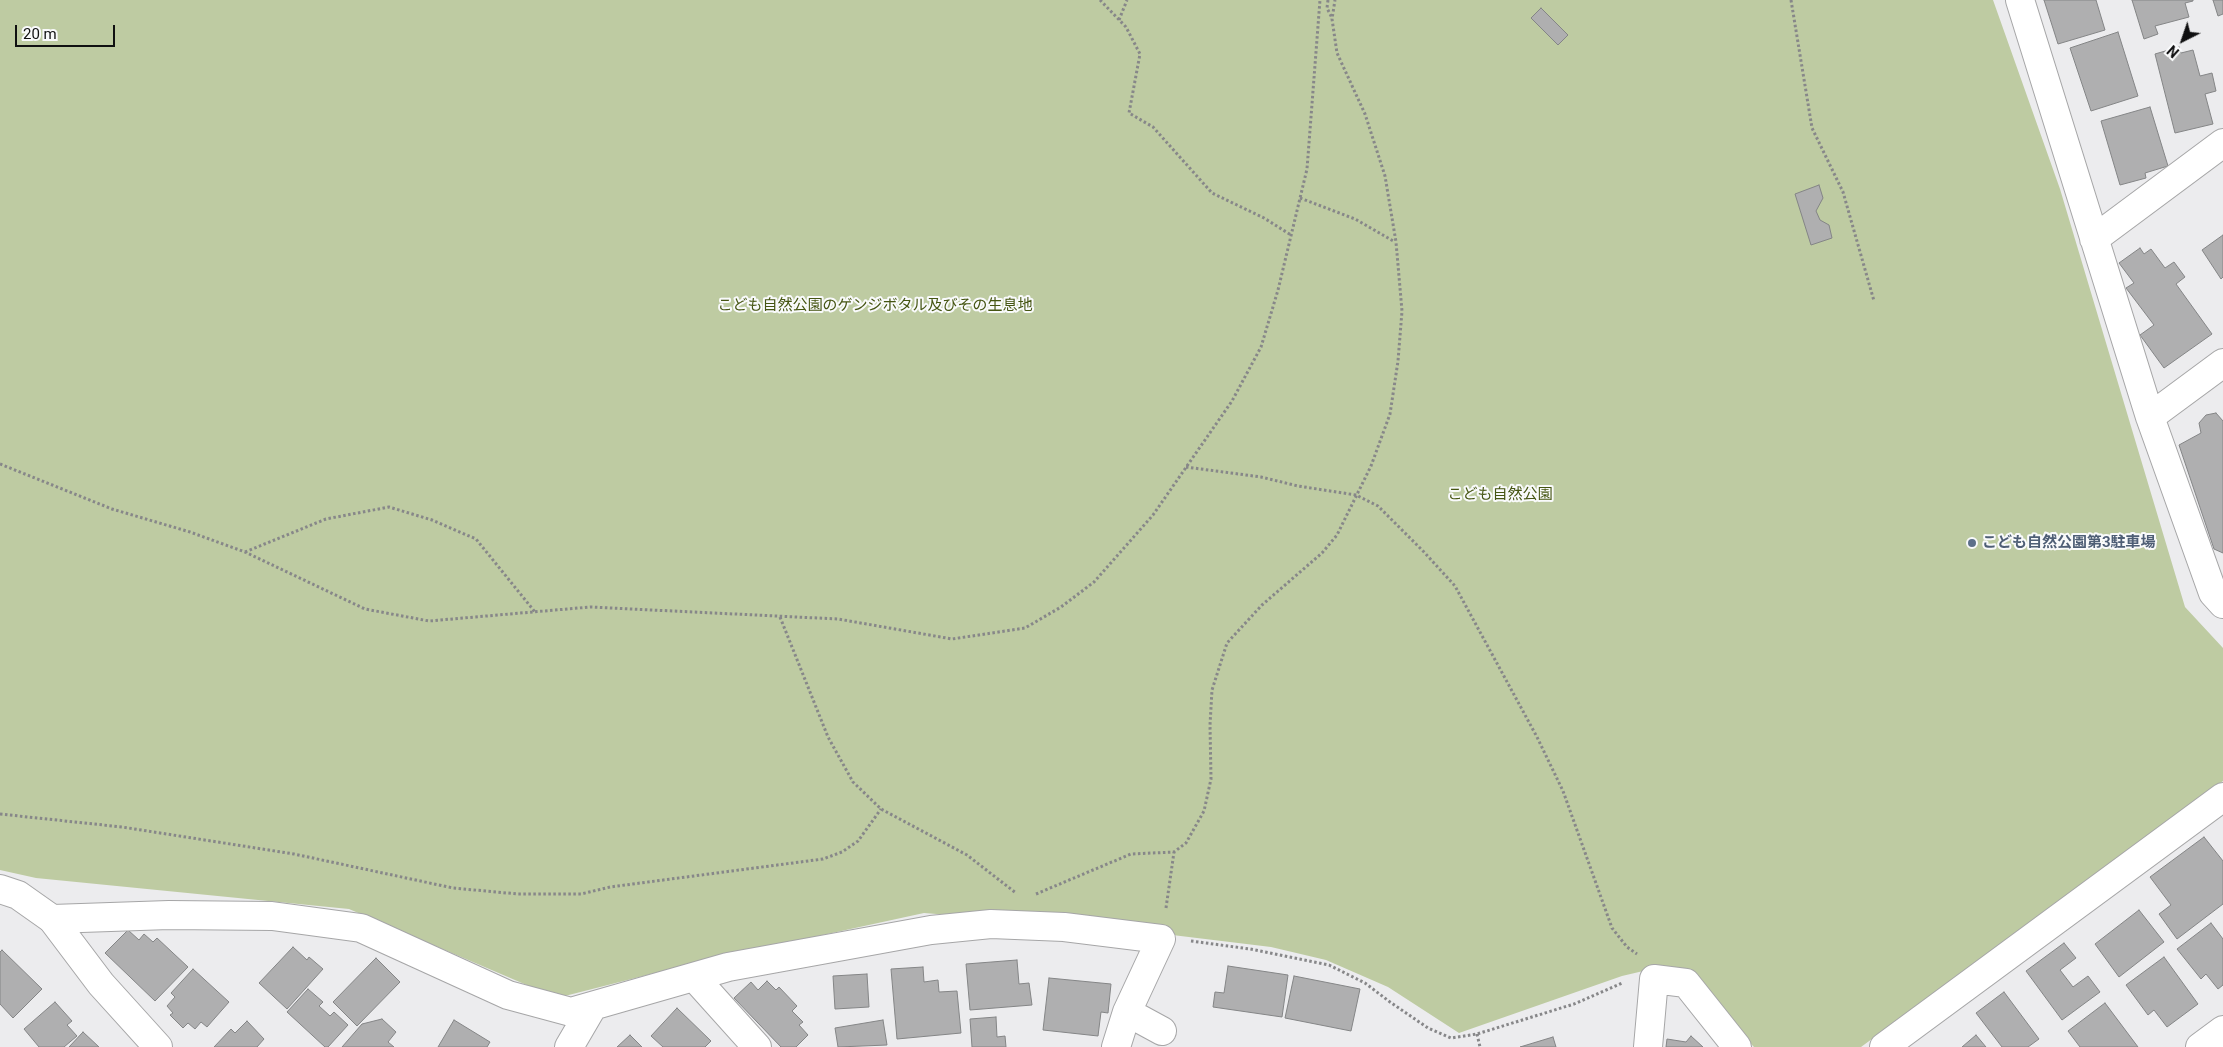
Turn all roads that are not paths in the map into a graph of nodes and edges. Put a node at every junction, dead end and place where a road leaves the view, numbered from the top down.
1 (2020, 0) edge
2 (2223, 143) edge
3 (2094, 239) junction
4 (2223, 363) edge
5 (2150, 417) junction
6 (2220, 594) edge
7 (2223, 797) edge
8 (0, 888) edge
9 (52, 920) junction
10 (694, 977) junction
11 (593, 1006) junction
12 (1127, 1012) junction
13 (2223, 1030) edge
14 (1162, 1031) dead end
15 (153, 1045) edge
16 (568, 1047) edge
17 (757, 1047) edge
18 (1116, 1047) edge
19 (1648, 1047) edge
20 (1737, 1047) edge
21 (1884, 1047) edge
22 (2200, 1047) edge

1 - 3 street
2 - 3 street
3 - 5 street
4 - 5 street
5 - 6 street
7 - 21 street
8 - 9 street
9 - 11 street
9 - 15 street
10 - 11 street
10 - 12 street
10 - 17 street
11 - 16 street
12 - 14 street
12 - 18 street
13 - 22 street
19 - 20 street

